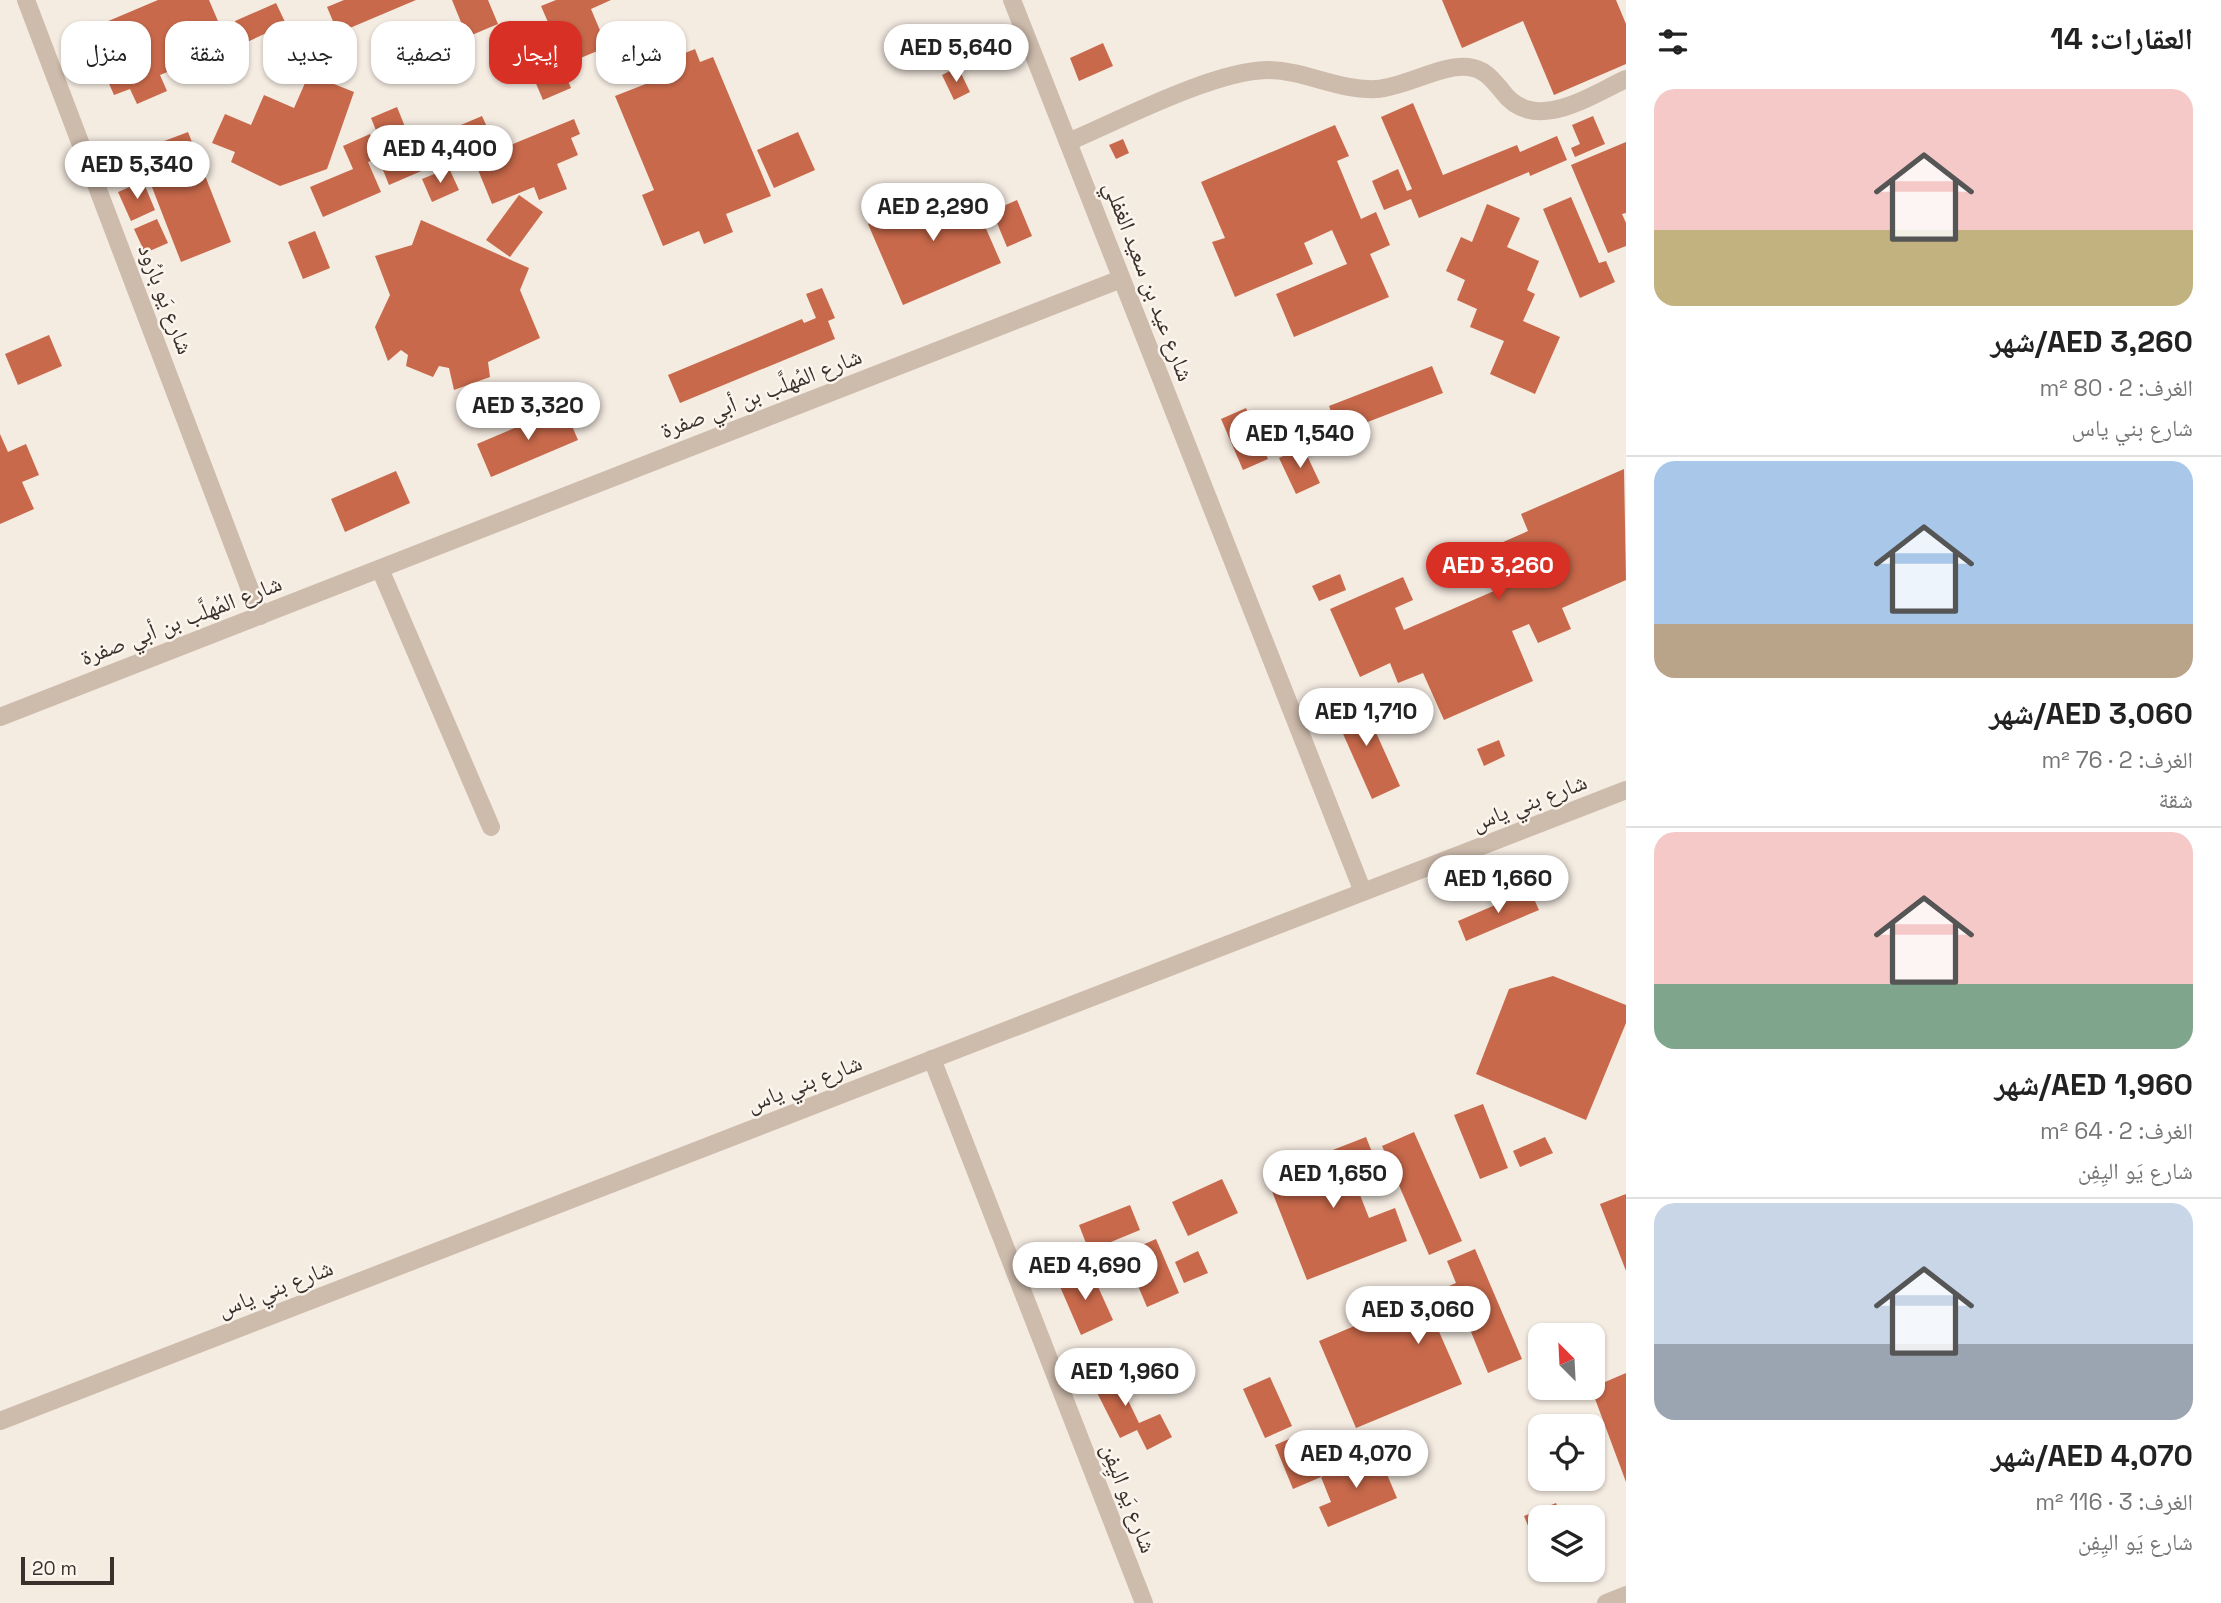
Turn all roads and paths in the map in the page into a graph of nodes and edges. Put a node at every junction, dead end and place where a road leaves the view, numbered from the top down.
1 (26, 0) edge
2 (1012, 0) edge
3 (1626, 79) edge
4 (1068, 142) junction
5 (1121, 279) junction
6 (380, 569) junction
7 (260, 616) junction
8 (0, 717) edge
9 (1626, 790) edge
10 (492, 827) dead end
11 (1363, 892) junction
12 (932, 1059) junction
13 (0, 1421) edge
14 (1626, 1595) edge
15 (1144, 1603) edge
16 (1606, 1603) edge

1 - 7 street, شارع يَو بارُود
2 - 4 street, شارع عيد بن سعيد الغفلي
3 - 4 street
4 - 5 street, شارع عيد بن سعيد الغفلي
5 - 6 street, شارع المُهلَّب بن أبي صفرة
5 - 11 street, شارع عيد بن سعيد الغفلي
6 - 7 street, شارع المُهلَّب بن أبي صفرة
6 - 10 street
7 - 8 street, شارع المُهلَّب بن أبي صفرة
9 - 11 street, شارع بني ياس
11 - 12 street, شارع بني ياس
12 - 13 street, شارع بني ياس
12 - 15 street, شارع يَو اليِفِن
14 - 16 street

